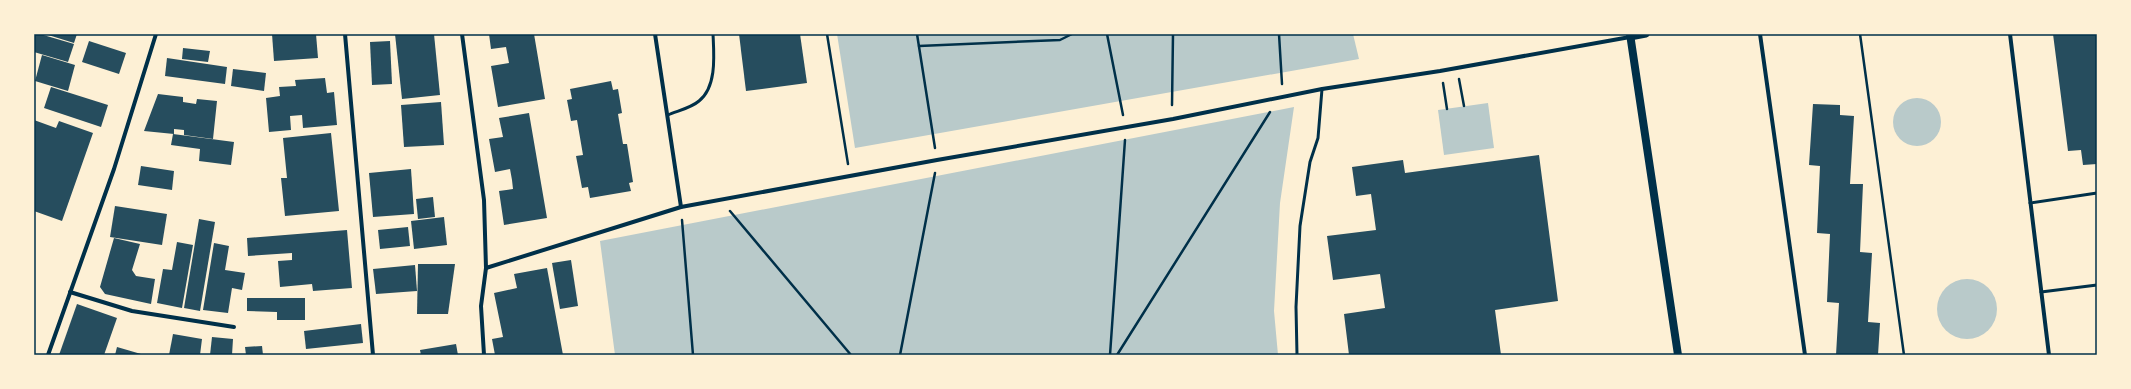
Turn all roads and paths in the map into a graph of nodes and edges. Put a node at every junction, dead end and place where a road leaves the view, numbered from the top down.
1 (156, 34) edge
2 (345, 34) edge
3 (462, 34) edge
4 (655, 34) edge
5 (713, 34) edge
6 (827, 34) edge
7 (917, 34) edge
8 (1072, 34) edge
9 (1107, 34) edge
10 (1173, 34) edge
11 (1279, 34) edge
12 (1646, 34) edge
13 (1760, 34) edge
14 (1860, 34) edge
15 (2010, 34) edge
16 (1630, 35) edge
17 (919, 46) junction
18 (1457, 68) junction
19 (1440, 71) junction
20 (1322, 89) junction
21 (1279, 98) junction
22 (1464, 106) dead end
23 (1447, 108) dead end
24 (668, 115) junction
25 (1172, 119) junction
26 (1125, 127) junction
27 (937, 160) junction
28 (850, 176) junction
29 (2097, 193) edge
30 (2030, 203) junction
31 (681, 208) junction
32 (726, 208) dead end
33 (486, 268) junction
34 (2097, 285) edge
35 (70, 292) junction
36 (2041, 292) junction
37 (234, 328) dead end
38 (48, 355) edge
39 (373, 355) edge
40 (484, 355) edge
41 (694, 355) edge
42 (851, 355) edge
43 (900, 355) edge
44 (1110, 355) edge
45 (1117, 355) edge
46 (1297, 355) edge
47 (1678, 355) edge
48 (1805, 355) edge
49 (1904, 355) edge
50 (2050, 355) edge

1 - 35 street
2 - 39 street
3 - 33 street
4 - 24 street
5 - 24 lane
6 - 28 path
7 - 17 path
8 - 17 path
9 - 26 path
10 - 25 path
11 - 21 path
12 - 16 street
13 - 48 street
14 - 49 path
15 - 30 street
16 - 18 street
16 - 47 main road
17 - 27 path
18 - 19 street
18 - 22 path
19 - 20 street
19 - 23 path
20 - 21 street
20 - 46 lane
21 - 25 street
21 - 45 path
24 - 31 street
25 - 26 street
26 - 27 street
26 - 44 path
27 - 28 street
27 - 43 path
28 - 31 street
29 - 30 lane
30 - 36 street
31 - 33 street
31 - 41 path
32 - 42 path
33 - 40 street
34 - 36 lane
35 - 37 street
35 - 38 street
36 - 50 street

